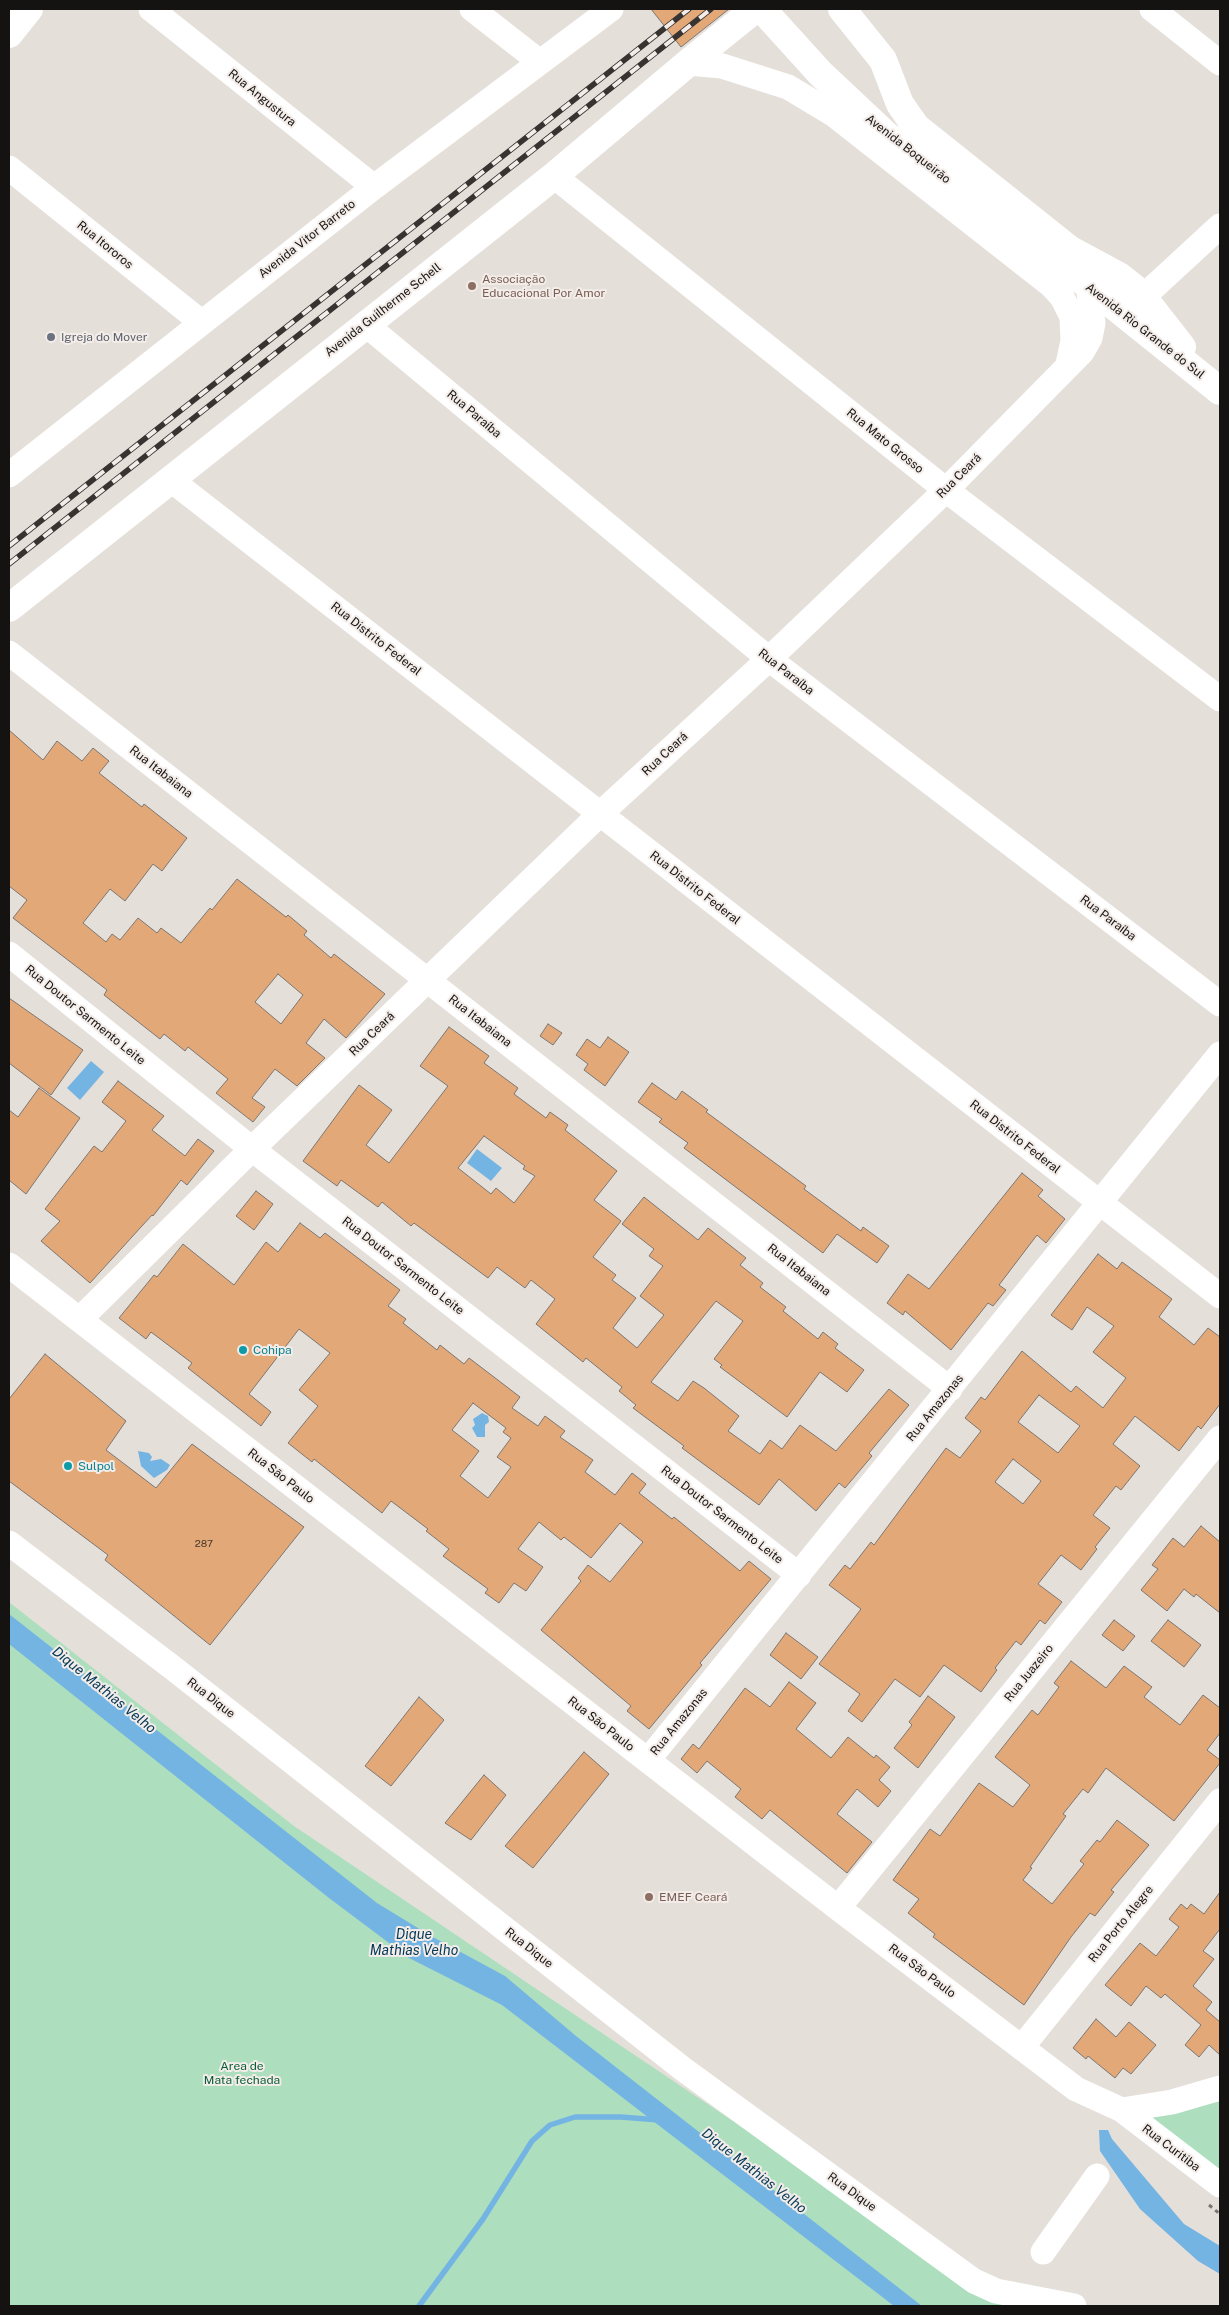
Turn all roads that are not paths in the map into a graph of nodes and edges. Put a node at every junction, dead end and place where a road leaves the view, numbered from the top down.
1 (29, 9) edge
2 (151, 9) edge
3 (472, 9) edge
4 (611, 9) edge
5 (756, 9) edge
6 (762, 9) edge
7 (842, 9) edge
8 (1152, 9) edge
9 (9, 34) edge
10 (540, 62) junction
11 (688, 63) junction
12 (1220, 63) edge
13 (9, 168) edge
14 (554, 176) junction
15 (374, 187) junction
16 (1220, 226) edge
17 (1079, 279) junction
18 (1143, 297) junction
19 (201, 322) junction
20 (365, 324) junction
21 (1068, 365) junction
22 (1219, 390) edge
23 (9, 475) edge
24 (171, 480) junction
25 (946, 490) junction
26 (9, 608) edge
27 (9, 653) edge
28 (769, 659) junction
29 (1220, 699) edge
30 (600, 814) junction
31 (9, 954) edge
32 (428, 981) junction
33 (1220, 1004) edge
34 (1220, 1054) edge
35 (252, 1149) junction
36 (1099, 1202) junction
37 (9, 1265) edge
38 (1220, 1296) edge
39 (80, 1319) junction
40 (950, 1389) junction
41 (1220, 1438) edge
42 (9, 1543) edge
43 (800, 1574) junction
44 (648, 1760) junction
45 (1220, 1800) edge
46 (838, 1908) junction
47 (1022, 2047) junction
48 (1220, 2088) edge
49 (1122, 2110) junction
50 (1097, 2176) dead end
51 (1220, 2185) edge
52 (1043, 2252) dead end
53 (1074, 2306) edge

1 - 9 main road
2 - 15 street, Rua Angustura
3 - 10 street
4 - 10 street, Avenida Vitor Barreto
5 - 11 main road, Avenida Guilherme Schell
6 - 17 main road, Avenida Boqueirão
7 - 18 main road
8 - 12 street
10 - 15 street, Avenida Vitor Barreto
11 - 14 main road, Avenida Guilherme Schell
11 - 21 street
13 - 19 street, Rua Itororos
14 - 20 main road, Avenida Guilherme Schell
14 - 25 street, Rua Mato Grosso
15 - 19 street, Avenida Vitor Barreto
16 - 18 street
17 - 18 street
17 - 21 street, Rua Ceará
17 - 22 main road, Avenida Rio Grande do Sul
18 - 22 main road
19 - 23 street, Avenida Vitor Barreto
20 - 24 main road, Avenida Guilherme Schell
20 - 28 street, Rua Paraíba
21 - 25 street, Rua Ceará
24 - 26 main road, Avenida Guilherme Schell
24 - 30 street, Rua Distrito Federal
25 - 28 street, Rua Ceará
25 - 29 street, Rua Mato Grosso
27 - 32 street, Rua Itabaiana
28 - 30 street, Rua Ceará
28 - 33 street, Rua Paraíba
30 - 32 street, Rua Ceará
30 - 36 street, Rua Distrito Federal
31 - 35 street, Rua Doutor Sarmento Leite
32 - 35 street, Rua Ceará
32 - 40 street, Rua Itabaiana
34 - 36 street, Rua Amazonas
35 - 39 street, Rua Ceará
35 - 43 street, Rua Doutor Sarmento Leite
36 - 38 street, Rua Distrito Federal
36 - 40 street, Rua Amazonas
37 - 39 street, Rua São Paulo
39 - 44 street, Rua São Paulo
40 - 43 street, Rua Amazonas
41 - 46 street, Rua Juazeiro
42 - 53 street, Rua Dique
43 - 44 street, Rua Amazonas
44 - 46 street, Rua São Paulo
45 - 47 street, Rua Porto Alegre
46 - 47 street, Rua São Paulo
47 - 49 street, Rua São Paulo
48 - 49 street
49 - 51 street, Rua Curitiba
50 - 52 street

